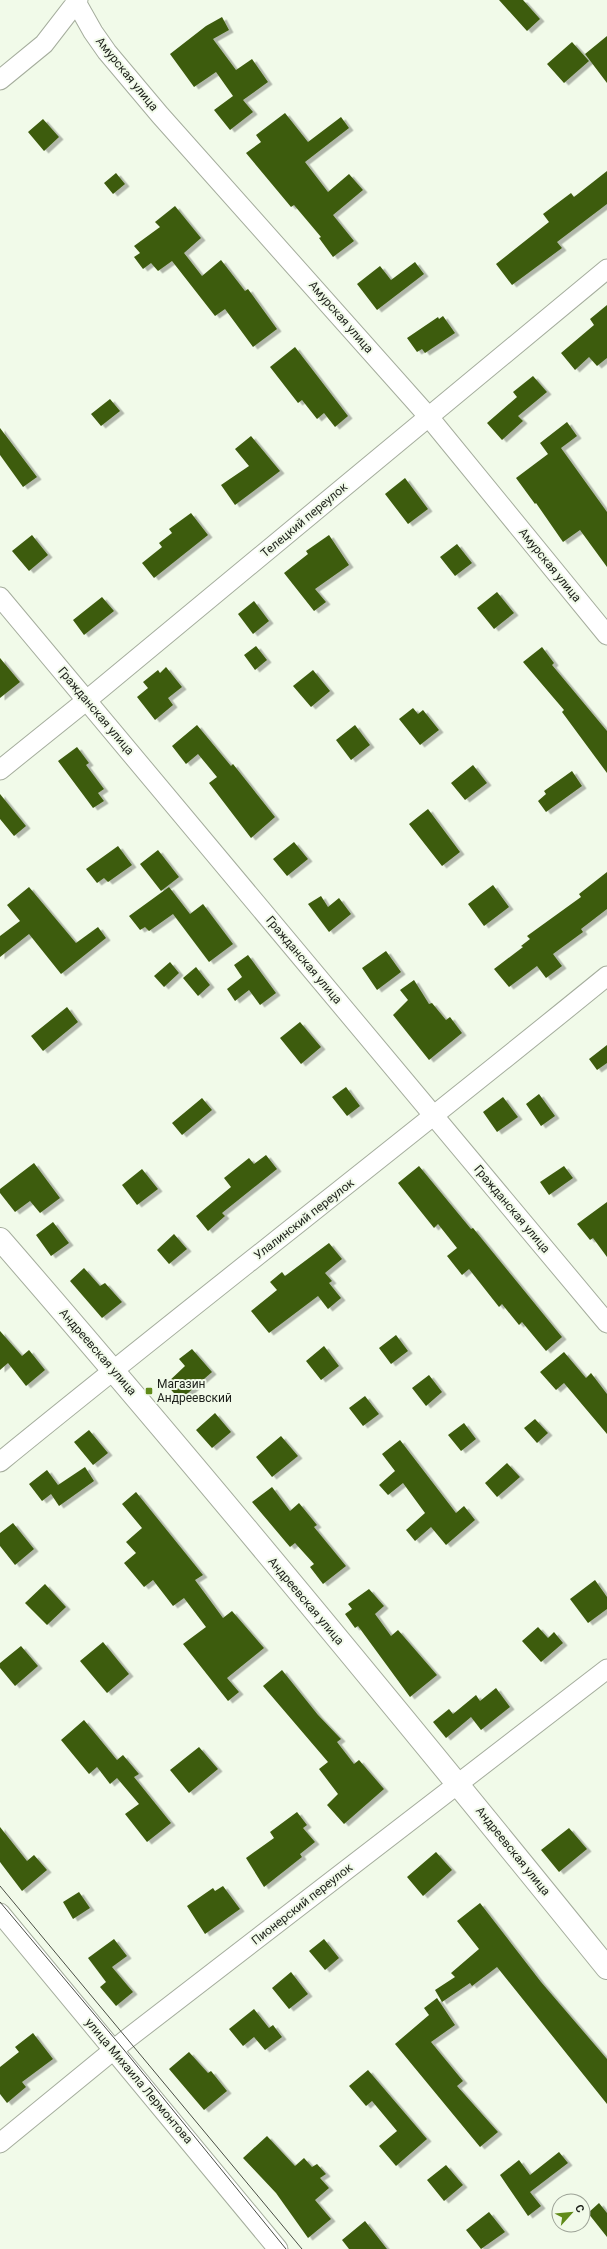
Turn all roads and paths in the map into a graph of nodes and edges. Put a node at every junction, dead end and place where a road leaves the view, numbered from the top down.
1 (76, 0) edge
2 (0, 80) edge
3 (607, 269) edge
4 (428, 416) junction
5 (0, 597) edge
6 (607, 635) edge
7 (87, 700) junction
8 (0, 770) edge
9 (607, 976) edge
10 (435, 1116) junction
11 (0, 1239) edge
12 (607, 1323) edge
13 (114, 1369) junction
14 (0, 1462) edge
15 (607, 1669) edge
16 (458, 1784) junction
17 (0, 1913) edge
18 (607, 1968) edge
19 (113, 2050) junction
20 (0, 2143) edge
21 (278, 2249) edge

1 - 2 street
1 - 4 street, Амурская улица
3 - 4 street, Телецкий переулок
4 - 6 street, Амурская улица
4 - 7 street, Телецкий переулок
5 - 7 street, Гражданская улица
7 - 8 street, Телецкий переулок
7 - 10 street, Гражданская улица
9 - 10 street, Улалинский переулок
10 - 12 street, Гражданская улица
10 - 13 street, Улалинский переулок
11 - 13 street, Андреевская улица
13 - 14 street, Улалинский переулок
13 - 16 street, Андреевская улица
15 - 16 street, Пионерский переулок
16 - 18 street, Андреевская улица
16 - 19 street, Пионерский переулок
17 - 19 street, улица Михаила Лермонтова
19 - 20 street, Пионерский переулок
19 - 21 street, улица Михаила Лермонтова

